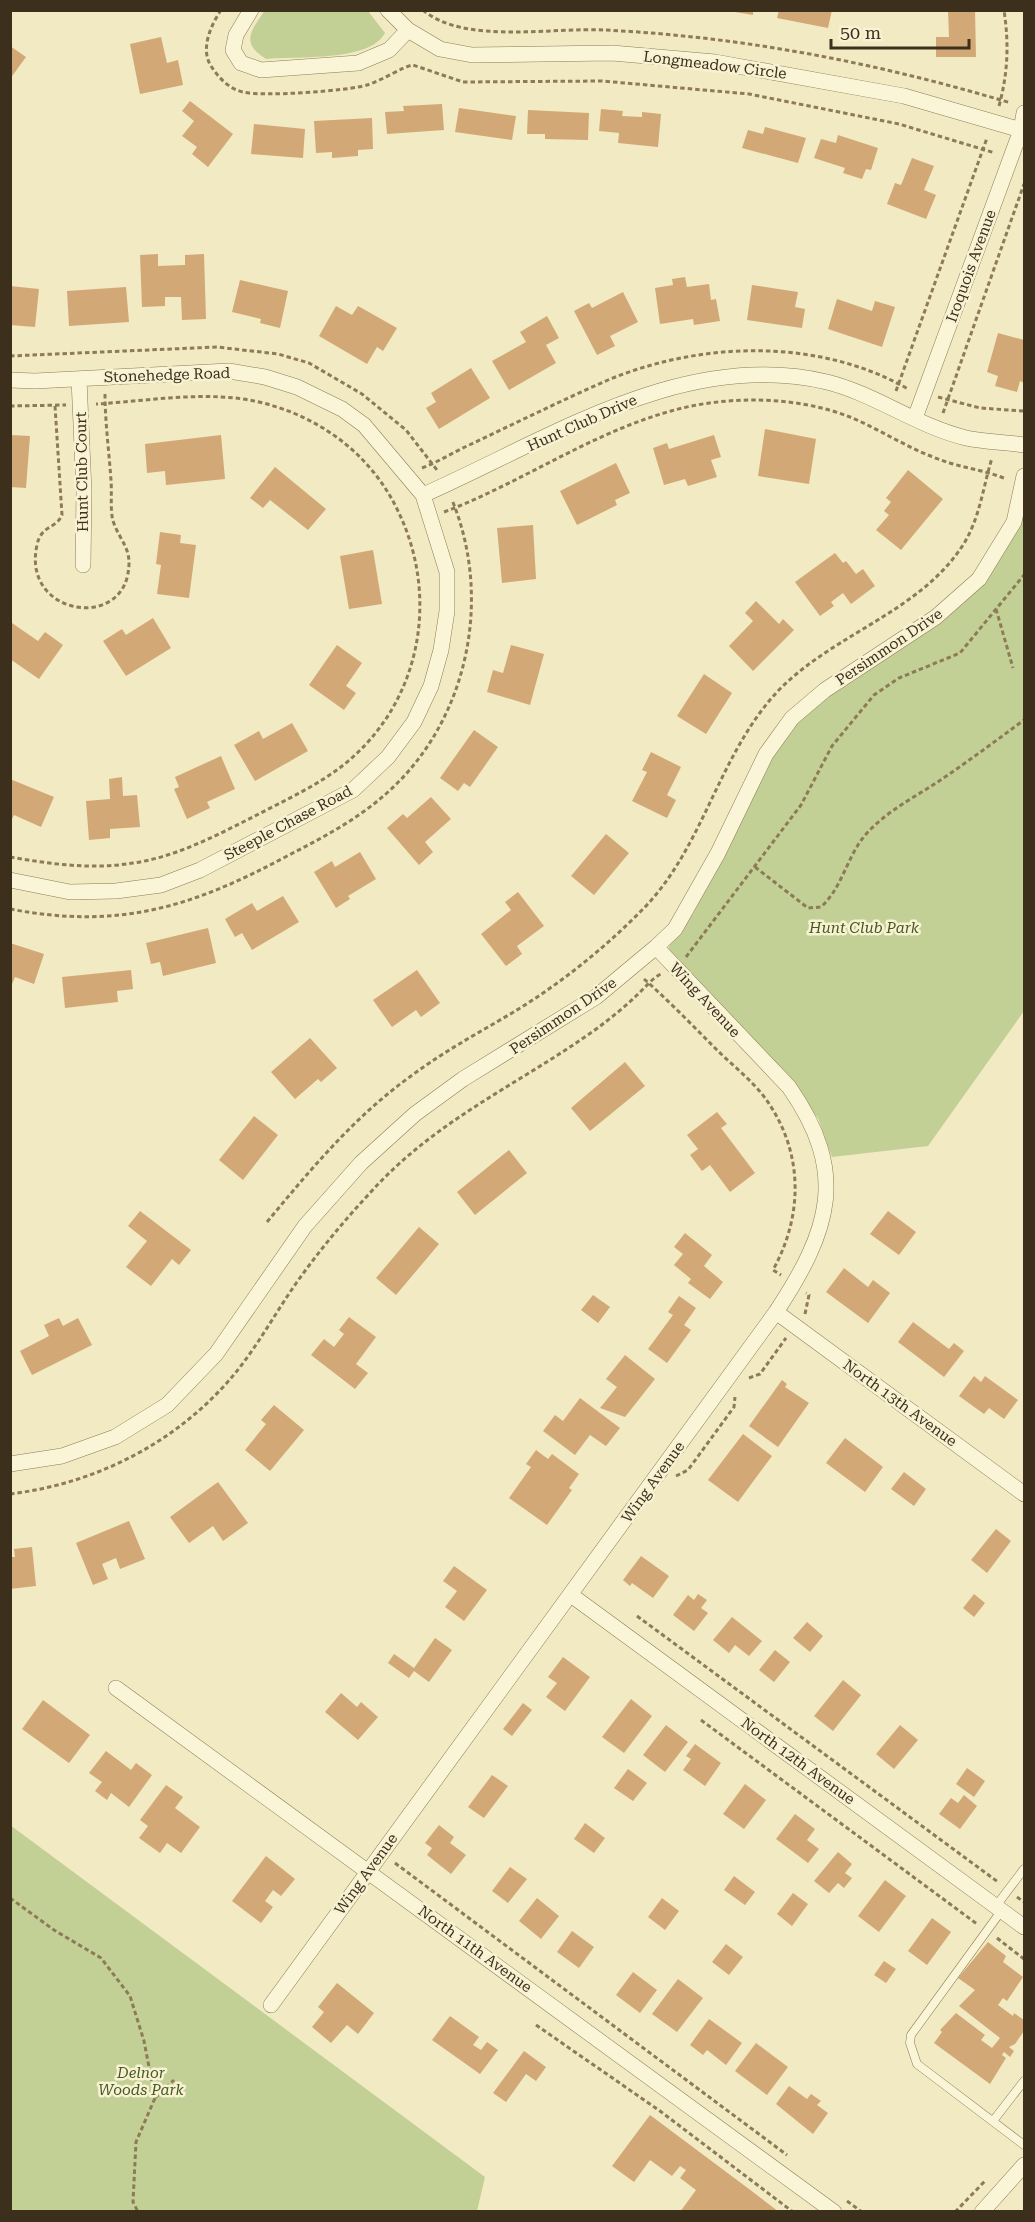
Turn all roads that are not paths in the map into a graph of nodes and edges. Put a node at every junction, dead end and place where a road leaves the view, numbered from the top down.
1 (251, 10) edge
2 (388, 10) edge
3 (408, 30) junction
4 (1019, 108) edge
5 (1021, 130) junction
6 (79, 379) junction
7 (10, 380) edge
8 (915, 418) junction
9 (1024, 445) edge
10 (1023, 481) edge
11 (423, 495) junction
12 (82, 565) dead end
13 (10, 880) edge
14 (656, 947) junction
15 (776, 1312) junction
16 (10, 1464) edge
17 (1024, 1494) edge
18 (571, 1595) junction
19 (116, 1688) dead end
20 (1024, 1869) edge
21 (369, 1871) junction
22 (999, 1908) junction
23 (1024, 1927) edge
24 (270, 2005) dead end
25 (1024, 2081) edge
26 (993, 2121) junction
27 (1024, 2145) edge
28 (1024, 2165) edge
29 (834, 2211) edge
30 (983, 2211) edge

1 - 3 street
2 - 3 street, Longmeadow Circle
3 - 5 street, Longmeadow Circle
4 - 5 street, Iroquois Avenue
5 - 8 street, Iroquois Avenue
6 - 7 street, Stonehedge Road
6 - 11 street, Stonehedge Road
6 - 12 street, Hunt Club Court
8 - 9 street, Hunt Club Drive
8 - 11 street, Hunt Club Drive
10 - 14 street, Persimmon Drive
11 - 13 street, Steeple Chase Road
14 - 15 street, Wing Avenue
14 - 16 street, Persimmon Drive
15 - 17 street, North 13th Avenue
15 - 18 street, Wing Avenue
18 - 21 street, Wing Avenue
18 - 22 street, North 12th Avenue
19 - 21 street, North 11th Avenue
20 - 22 lane
21 - 24 street, Wing Avenue
21 - 29 street, North 11th Avenue
22 - 23 street, North 12th Avenue
22 - 26 lane
25 - 26 lane
26 - 27 lane
28 - 30 street

